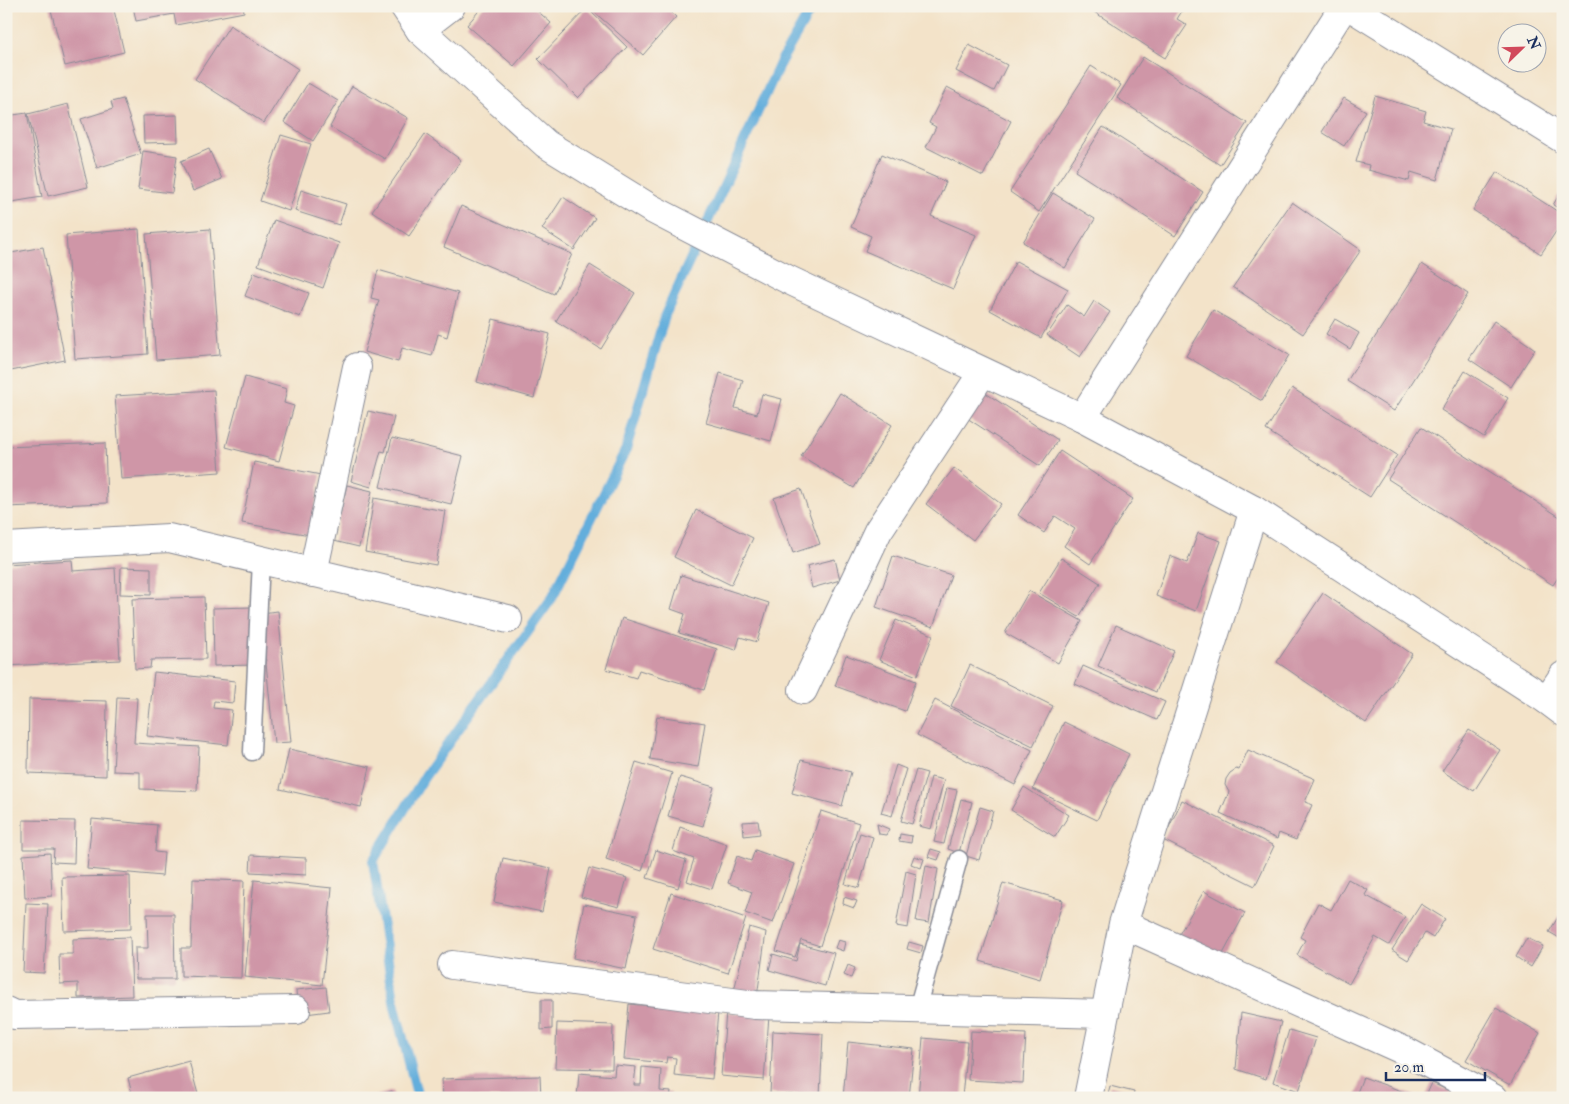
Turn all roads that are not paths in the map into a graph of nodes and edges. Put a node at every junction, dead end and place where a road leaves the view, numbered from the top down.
1 (404, 6) edge
2 (450, 6) edge
3 (1356, 8) edge
4 (420, 30) junction
5 (1563, 139) edge
6 (357, 367) dead end
7 (984, 372) junction
8 (1082, 418) junction
9 (1254, 510) junction
10 (6, 547) edge
11 (261, 560) junction
12 (312, 573) junction
13 (508, 619) dead end
14 (1563, 676) edge
15 (803, 690) dead end
16 (1555, 706) edge
17 (252, 752) dead end
18 (959, 859) dead end
19 (1123, 924) junction
20 (452, 965) dead end
21 (917, 1009) junction
22 (296, 1010) dead end
23 (6, 1011) edge
24 (1105, 1014) junction
25 (1088, 1098) edge
26 (1493, 1098) edge

1 - 4 street
2 - 4 street
3 - 5 street
3 - 8 street
4 - 7 street
6 - 12 street
7 - 8 street
7 - 15 street
8 - 9 street
9 - 16 street
9 - 19 street
10 - 11 street
11 - 12 street
11 - 17 lane
12 - 13 street
14 - 16 street
18 - 21 lane
19 - 24 street
19 - 26 street
20 - 21 street
21 - 24 street
22 - 23 street
24 - 25 street

